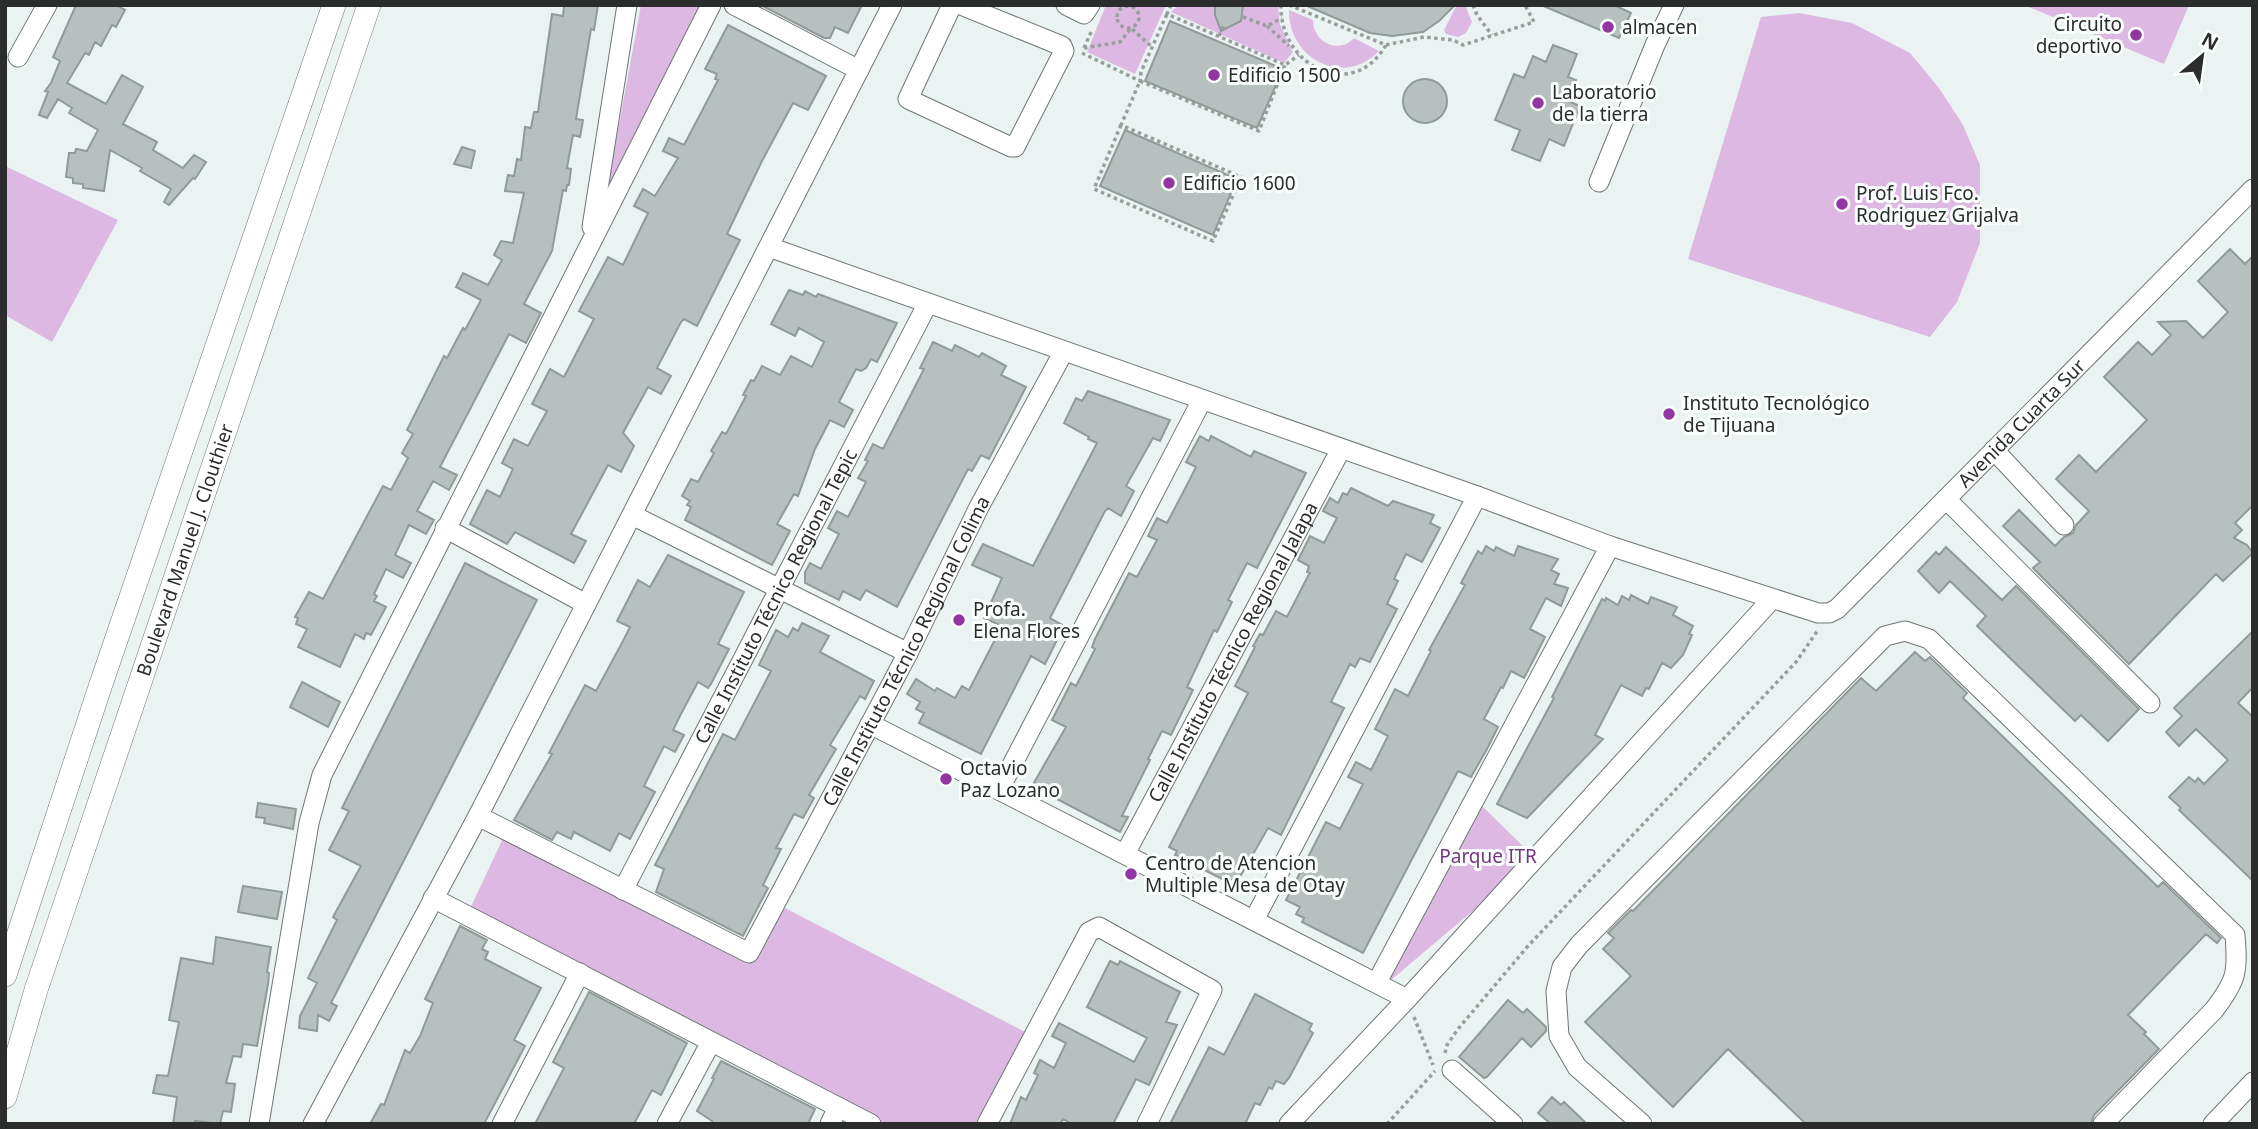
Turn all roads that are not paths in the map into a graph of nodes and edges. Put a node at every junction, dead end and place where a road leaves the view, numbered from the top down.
1 (47, 5) edge
2 (334, 5) edge
3 (369, 5) edge
4 (627, 5) edge
5 (711, 5) edge
6 (734, 5) edge
7 (892, 5) edge
8 (951, 5) edge
9 (961, 5) edge
10 (1066, 5) edge
11 (1090, 5) edge
12 (1674, 5) edge
13 (18, 57) dead end
14 (859, 70) junction
15 (1599, 182) dead end
16 (2253, 189) edge
17 (590, 245) junction
18 (769, 247) junction
19 (928, 303) junction
20 (1064, 351) junction
21 (1202, 400) junction
22 (1342, 449) junction
23 (1994, 450) junction
24 (1477, 496) junction
25 (1946, 499) junction
26 (632, 515) junction
27 (2064, 525) dead end
28 (445, 528) junction
29 (1610, 546) junction
30 (779, 589) junction
31 (1772, 599) junction
32 (586, 604) junction
33 (908, 653) junction
34 (2150, 703) dead end
35 (870, 724) junction
36 (999, 790) junction
37 (478, 816) junction
38 (1125, 854) junction
39 (623, 890) junction
40 (433, 898) junction
41 (1254, 920) junction
42 (580, 973) junction
43 (5, 975) edge
44 (1377, 982) junction
45 (1406, 999) junction
46 (711, 1042) junction
47 (1446, 1068) road end
48 (2253, 1082) edge
49 (5, 1097) edge
50 (834, 1116) edge
51 (260, 1124) edge
52 (313, 1124) edge
53 (502, 1124) edge
54 (667, 1124) edge
55 (871, 1124) edge
56 (987, 1124) edge
57 (1147, 1124) edge
58 (1289, 1124) edge
59 (1513, 1124) edge
60 (1642, 1124) edge
61 (2103, 1124) edge
62 (2213, 1124) edge

1 - 13 street
2 - 43 main road, Boulevard Manuel J. Clouthier
3 - 49 main road, Boulevard Manuel J. Clouthier
4 - 17 street
5 - 17 street
6 - 14 street
7 - 14 street
8 - 9 street
10 - 11 street
12 - 15 street
14 - 18 street
16 - 23 street, Avenida Cuarta Sur
17 - 28 street
18 - 19 street
18 - 26 street
19 - 20 street
19 - 30 street, Calle Instituto Técnico Regional Tepic
20 - 21 street
20 - 33 street, Calle Instituto Técnico Regional Colima
21 - 22 street
21 - 36 street
22 - 24 street
22 - 38 street, Calle Instituto Técnico Regional Jalapa
23 - 25 street, Avenida Cuarta Sur
23 - 27 street
24 - 29 street
24 - 41 street
25 - 31 street, Avenida Cuarta Sur
25 - 34 street
26 - 30 street
26 - 32 street
28 - 32 street
28 - 51 street
29 - 31 street
29 - 44 street
30 - 33 street
30 - 39 street, Calle Instituto Técnico Regional Tepic
31 - 45 street
32 - 37 street
33 - 35 street, Calle Instituto Técnico Regional Colima
35 - 36 street
35 - 39 street, Calle Instituto Técnico Regional Colima
36 - 38 street
37 - 39 street
37 - 40 street
38 - 41 street
40 - 42 street
40 - 52 street
41 - 44 street
42 - 46 street
42 - 53 street
44 - 45 street
45 - 58 street
46 - 50 street
46 - 54 street
47 - 59 street
48 - 62 street
50 - 55 street
56 - 57 street
60 - 61 street

